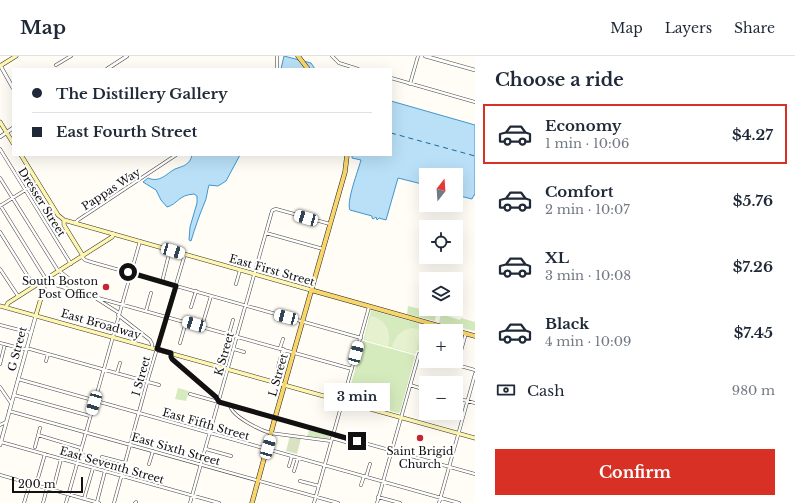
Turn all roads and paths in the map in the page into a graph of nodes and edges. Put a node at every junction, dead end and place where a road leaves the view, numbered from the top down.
1 (16, 56) edge
2 (70, 56) edge
3 (128, 56) edge
4 (277, 56) edge
5 (332, 56) edge
6 (418, 56) edge
7 (425, 56) edge
8 (300, 57) edge
9 (0, 65) edge
10 (56, 65) dead end
11 (109, 68) edge
12 (277, 68) edge
13 (307, 68) edge
14 (355, 68) edge
15 (475, 70) edge
16 (392, 78) edge
17 (410, 84) junction
18 (12, 86) edge
19 (475, 102) edge
20 (0, 122) edge
21 (12, 129) edge
22 (6, 132) junction
23 (0, 137) edge
24 (12, 141) edge
25 (0, 149) edge
26 (21, 156) edge
27 (174, 156) edge
28 (347, 156) edge
29 (0, 178) edge
30 (38, 182) junction
31 (25, 190) junction
32 (13, 198) junction
33 (0, 206) edge
34 (64, 220) junction
35 (75, 224) junction
36 (330, 224) junction
37 (0, 232) edge
38 (266, 233) junction
39 (114, 234) junction
40 (140, 241) junction
41 (323, 249) junction
42 (170, 250) junction
43 (185, 254) junction
44 (82, 256) junction
45 (71, 264) junction
46 (0, 269) edge
47 (240, 270) junction
48 (59, 271) junction
49 (130, 273) junction
50 (254, 274) junction
51 (45, 280) junction
52 (162, 282) junction
53 (236, 284) dead end
54 (34, 286) junction
55 (176, 286) junction
56 (311, 290) junction
57 (196, 291) junction
58 (81, 293) junction
59 (151, 293) dead end
60 (18, 296) junction
61 (91, 296) junction
62 (211, 296) junction
63 (122, 304) junction
64 (246, 305) junction
65 (0, 306) edge
66 (370, 306) junction
67 (6, 307) junction
68 (191, 307) dead end
69 (146, 311) junction
70 (118, 314) junction
71 (36, 315) junction
72 (167, 317) junction
73 (97, 320) dead end
74 (233, 320) dead end
75 (303, 321) junction
76 (186, 322) junction
77 (0, 325) edge
78 (115, 325) junction
79 (202, 326) junction
80 (31, 333) junction
81 (466, 333) junction
82 (228, 334) junction
83 (112, 336) junction
84 (237, 336) junction
85 (475, 336) edge
86 (361, 338) junction
87 (283, 339) dead end
88 (0, 343) edge
89 (180, 343) dead end
90 (5, 344) junction
91 (463, 344) edge
92 (152, 348) junction
93 (26, 349) junction
94 (157, 349) junction
95 (234, 349) junction
96 (282, 349) junction
97 (244, 352) dead end
98 (294, 352) junction
99 (171, 353) junction
100 (48, 354) junction
101 (419, 354) edge
102 (46, 361) dead end
103 (120, 363) dead end
104 (0, 364) edge
105 (278, 367) dead end
106 (463, 367) edge
107 (103, 369) junction
108 (228, 369) junction
109 (352, 369) junction
110 (475, 370) edge
111 (117, 373) junction
112 (475, 374) edge
113 (18, 379) junction
114 (147, 382) junction
115 (159, 385) dead end
116 (284, 385) junction
117 (410, 385) junction
118 (0, 387) edge
119 (419, 388) edge
120 (190, 394) dead end
121 (14, 395) junction
122 (94, 400) junction
123 (463, 400) edge
124 (343, 401) junction
125 (467, 401) junction
126 (11, 402) junction
127 (219, 402) junction
128 (475, 404) edge
129 (230, 405) junction
130 (10, 411) junction
131 (139, 413) junction
132 (90, 416) junction
133 (275, 418) junction
134 (401, 418) junction
135 (6, 422) junction
136 (0, 425) edge
137 (40, 428) dead end
138 (85, 432) junction
139 (210, 433) junction
140 (272, 433) junction
141 (333, 434) junction
142 (458, 434) junction
143 (38, 436) junction
144 (475, 438) edge
145 (332, 440) junction
146 (0, 443) edge
147 (368, 444) junction
148 (130, 445) junction
149 (35, 447) dead end
150 (81, 448) junction
151 (206, 448) junction
152 (267, 449) junction
153 (153, 451) junction
154 (392, 451) junction
155 (45, 454) junction
156 (79, 454) junction
157 (231, 456) dead end
158 (292, 456) junction
159 (90, 457) dead end
160 (102, 457) dead end
161 (298, 458) junction
162 (61, 459) junction
163 (77, 463) junction
164 (124, 464) junction
165 (149, 464) dead end
166 (370, 464) dead end
167 (201, 465) junction
168 (325, 465) junction
169 (289, 466) dead end
170 (449, 467) junction
171 (93, 468) junction
172 (105, 471) junction
173 (294, 471) dead end
174 (475, 474) edge
175 (0, 475) edge
176 (121, 476) junction
177 (365, 477) junction
178 (259, 481) junction
179 (300, 481) dead end
180 (383, 482) junction
181 (30, 483) junction
182 (36, 485) junction
183 (361, 485) dead end
184 (319, 486) junction
185 (47, 488) junction
186 (52, 490) junction
187 (68, 494) junction
188 (192, 496) junction
189 (316, 497) junction
190 (378, 497) junction
191 (440, 498) junction
192 (84, 499) junction
193 (24, 503) edge
194 (43, 503) edge
195 (66, 503) edge
196 (98, 503) edge
197 (114, 503) edge
198 (190, 503) edge
199 (219, 503) edge
200 (252, 503) edge
201 (314, 503) edge
202 (336, 503) edge
203 (377, 503) edge
204 (400, 503) edge
205 (439, 503) edge
206 (459, 503) edge

1 - 9 main road
2 - 10 street
3 - 11 street
4 - 12 street
5 - 14 street
6 - 17 street
7 - 15 street
8 - 13 main road
9 - 18 street
16 - 17 street
17 - 19 street
20 - 22 main road
21 - 22 street
22 - 23 street
22 - 24 main road
25 - 31 street, Dresser Street
26 - 30 main road
27 - 35 street, Pappas Way
28 - 36 main road, L Street
29 - 32 street
30 - 31 street
30 - 34 main road
31 - 32 street
31 - 45 street, Dresser Street
32 - 33 street
32 - 48 street
33 - 51 street
34 - 35 main road, East First Street
34 - 44 main road
35 - 39 main road, East First Street
36 - 38 street, K Street
36 - 41 main road, L Street
37 - 54 street
38 - 41 street
38 - 50 street, K Street
39 - 40 main road, East First Street
39 - 44 main road
40 - 42 main road, East First Street
40 - 49 street
41 - 56 main road, L Street
42 - 43 main road, East First Street
42 - 52 street
43 - 47 main road, East First Street
43 - 55 street, I Street
44 - 45 main road
44 - 49 street
45 - 48 main road
46 - 60 street
47 - 50 main road, East First Street
47 - 53 street
48 - 51 main road
48 - 58 street
49 - 52 street
49 - 63 street
50 - 56 main road, East First Street
50 - 64 street, K Street
51 - 54 main road
51 - 58 street
51 - 71 main road, G Street
52 - 55 street
54 - 60 main road
55 - 57 street
55 - 72 street, I Street
56 - 66 main road, East First Street
56 - 75 main road, L Street
57 - 62 street
57 - 68 street
58 - 61 street
59 - 69 street
60 - 67 main road
61 - 63 street
61 - 70 street
62 - 64 street
62 - 79 street
63 - 69 street
63 - 70 street
64 - 75 street
64 - 84 street, K Street
65 - 67 main road, East Broadway
66 - 81 main road, East First Street
66 - 86 street
67 - 71 main road, East Broadway
69 - 72 street
70 - 78 street
70 - 92 street
71 - 80 street, G Street
71 - 83 main road, East Broadway
72 - 76 street
72 - 94 street, I Street
73 - 78 street
74 - 82 street
75 - 86 street
75 - 98 main road, L Street
76 - 79 street
76 - 89 street
77 - 80 street
78 - 83 street
79 - 82 street
80 - 93 street, G Street
81 - 85 main road, East First Street
81 - 91 street
82 - 84 street
83 - 92 main road, East Broadway
83 - 107 street
84 - 95 street, K Street
84 - 96 street
86 - 109 street
87 - 96 street
88 - 90 street
90 - 93 street
90 - 104 street
92 - 94 main road, East Broadway
93 - 100 street
93 - 113 street, G Street
94 - 99 main road, East Broadway
94 - 114 street, I Street
95 - 97 street
95 - 108 street, K Street
96 - 98 street
96 - 105 street
98 - 109 street
98 - 116 main road, L Street
99 - 108 main road, East Broadway
99 - 127 street
100 - 102 street
100 - 107 street
101 - 117 street
103 - 111 street
106 - 110 street
107 - 111 street
107 - 122 street
108 - 116 main road, East Broadway
108 - 127 street, K Street
109 - 124 street
111 - 114 street
112 - 125 street
113 - 121 street, G Street
113 - 122 street, East Fifth Street
114 - 115 street
114 - 131 street, I Street
116 - 124 main road, East Broadway
116 - 133 main road, L Street
117 - 119 street
117 - 134 street
118 - 126 street
120 - 127 street
121 - 126 street, G Street
121 - 132 street
122 - 131 street, East Fifth Street
122 - 132 street
123 - 125 street
124 - 134 main road, East Broadway
124 - 141 street
125 - 128 street
125 - 142 street
126 - 130 street, G Street
127 - 129 street
127 - 139 street, K Street
129 - 133 street
129 - 140 street
130 - 135 street, G Street
130 - 138 street, East Sixth Street
131 - 139 street, East Fifth Street
131 - 148 street, I Street
132 - 138 street
133 - 140 main road, L Street
133 - 141 street
134 - 142 main road, East Broadway
134 - 154 street
135 - 136 street
135 - 146 street, G Street
137 - 143 street
138 - 148 street, East Sixth Street
138 - 150 street
139 - 151 street, K Street
139 - 152 street, East Fifth Street
140 - 145 street
140 - 152 main road, L Street
141 - 145 street
141 - 147 street
142 - 144 main road, East Broadway
142 - 170 street
143 - 149 street
143 - 150 street
145 - 147 street
145 - 168 street
146 - 155 street, East Seventh Street
147 - 154 street
148 - 153 street, East Sixth Street
148 - 164 street, I Street
150 - 156 street
151 - 157 street
151 - 167 street, K Street
152 - 158 street, East Fifth Street
152 - 178 main road, L Street
153 - 165 street
153 - 167 street, East Sixth Street
154 - 170 street
154 - 180 street
155 - 162 street, East Seventh Street
155 - 182 street
156 - 159 street
156 - 163 street
158 - 161 street, East Fifth Street
158 - 169 street
160 - 164 street
161 - 168 street, East Fifth Street
161 - 173 street
162 - 163 street, East Seventh Street
162 - 186 street
163 - 171 street, East Seventh Street
163 - 187 street
164 - 176 street, I Street
166 - 177 street
167 - 178 street, East Sixth Street
167 - 188 street, K Street
168 - 177 street, East Fifth Street
168 - 184 street
170 - 174 street
170 - 191 street
171 - 172 street, East Seventh Street
171 - 192 street
172 - 176 street, East Seventh Street
172 - 196 street
175 - 181 street
176 - 188 street, East Seventh Street
176 - 197 street, I Street
177 - 180 street, East Fifth Street
177 - 183 street
178 - 189 street, East Sixth Street
178 - 200 main road, L Street
179 - 184 street
180 - 190 street
180 - 191 street, East Fifth Street
181 - 182 street
181 - 193 street
182 - 185 street
184 - 189 street
185 - 186 street
185 - 194 street
186 - 187 street
187 - 192 street
187 - 195 street
188 - 198 street, K Street
188 - 199 street, East Seventh Street
189 - 201 street
189 - 202 street, East Sixth Street
190 - 203 street
190 - 204 street
191 - 205 street
191 - 206 street, East Fifth Street
192 - 196 street

